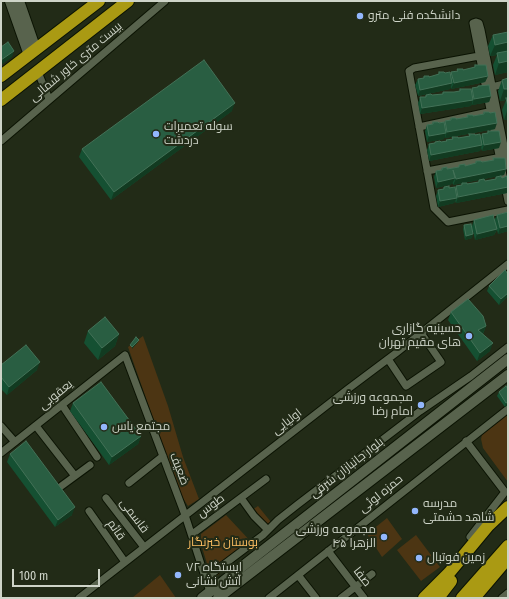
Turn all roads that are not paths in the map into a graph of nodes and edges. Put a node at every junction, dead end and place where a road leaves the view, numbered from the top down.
1 (10, 1) edge
2 (20, 1) edge
3 (98, 1) edge
4 (128, 1) edge
5 (166, 1) edge
6 (32, 53) junction
7 (479, 56) junction
8 (38, 72) junction
9 (1, 76) edge
10 (508, 83) edge
11 (492, 87) junction
12 (49, 99) junction
13 (1, 100) edge
14 (494, 111) junction
15 (508, 126) edge
16 (419, 127) junction
17 (500, 128) junction
18 (1, 141) edge
19 (503, 157) junction
20 (508, 166) edge
21 (427, 171) junction
22 (508, 201) edge
23 (508, 210) edge
24 (508, 264) edge
25 (421, 333) junction
26 (508, 347) edge
27 (125, 355) joint
28 (388, 359) junction
29 (508, 359) edge
30 (508, 375) edge
31 (62, 405) junction
32 (508, 409) edge
33 (1, 426) edge
34 (36, 426) junction
35 (466, 441) junction
36 (15, 442) junction
37 (1, 453) edge
38 (163, 456) junction
39 (97, 457) dead end
40 (90, 465) dead end
41 (75, 476) junction
42 (266, 479) dead end
43 (129, 482) dead end
44 (60, 488) edge
45 (106, 498) dead end
46 (241, 498) junction
47 (508, 508) edge
48 (89, 511) dead end
49 (185, 515) junction
50 (268, 530) junction
51 (195, 532) dead end
52 (470, 537) dead end
53 (508, 546) edge
54 (144, 547) junction
55 (328, 551) junction
56 (508, 558) edge
57 (125, 562) junction
58 (372, 574) dead end
59 (298, 575) junction
60 (206, 578) junction
61 (355, 587) junction
62 (508, 593) edge
63 (206, 595) edge
64 (222, 596) edge
65 (79, 598) edge
66 (269, 598) edge
67 (316, 598) edge
68 (341, 598) edge
69 (364, 598) edge
70 (424, 598) edge
71 (438, 598) edge
72 (462, 598) edge
73 (474, 598) edge
74 (502, 598) edge

1 - 6 main road
2 - 6 main road
3 - 6 highway
4 - 8 highway
5 - 12 street, بیست متری خاور شمالی
6 - 9 highway
7 - 11 street
7 - 14 street
7 - 16 street
8 - 12 street
8 - 13 highway
10 - 11 street
11 - 14 street
12 - 18 street, بیست متری خاور شمالی
14 - 16 street
14 - 17 street
14 - 19 street
15 - 17 street
16 - 21 street
17 - 19 street
19 - 20 street
19 - 21 street
19 - 22 street
21 - 23 street
24 - 25 street, اولیایی
25 - 28 street, اولیایی
25 - 28 street
26 - 50 street
27 - 31 street, یعقوبی
27 - 38 street, ضعیف
28 - 49 street, اولیایی
29 - 63 main road, بلوار جانبازان شرقی
30 - 64 main road, بلوار جانبازان شرقی
31 - 34 street, یعقوبی
31 - 39 street
32 - 35 street, حمزه لوئی
33 - 36 street
34 - 36 street, یعقوبی
34 - 41 street
35 - 52 street
35 - 55 street, حمزه لوئی
36 - 37 street, یعقوبی
38 - 43 street
38 - 49 street, ضعیف
40 - 41 street
41 - 44 street
42 - 46 street, طوس
45 - 54 street, قاسمی
46 - 50 street, طوس
46 - 51 street, طوس
47 - 70 highway
47 - 71 highway
48 - 57 street, قائم
49 - 54 street, اولیایی
49 - 60 street, ضعیف
50 - 60 street
53 - 72 highway
54 - 57 street, اولیایی
55 - 59 street, حمزه لوئی
55 - 61 street, صفا
56 - 73 highway
57 - 65 street, اولیایی
58 - 61 street
59 - 66 street, حمزه لوئی
59 - 67 street
60 - 63 street, ضعیف
61 - 68 street
61 - 69 street, صفا
62 - 74 street

